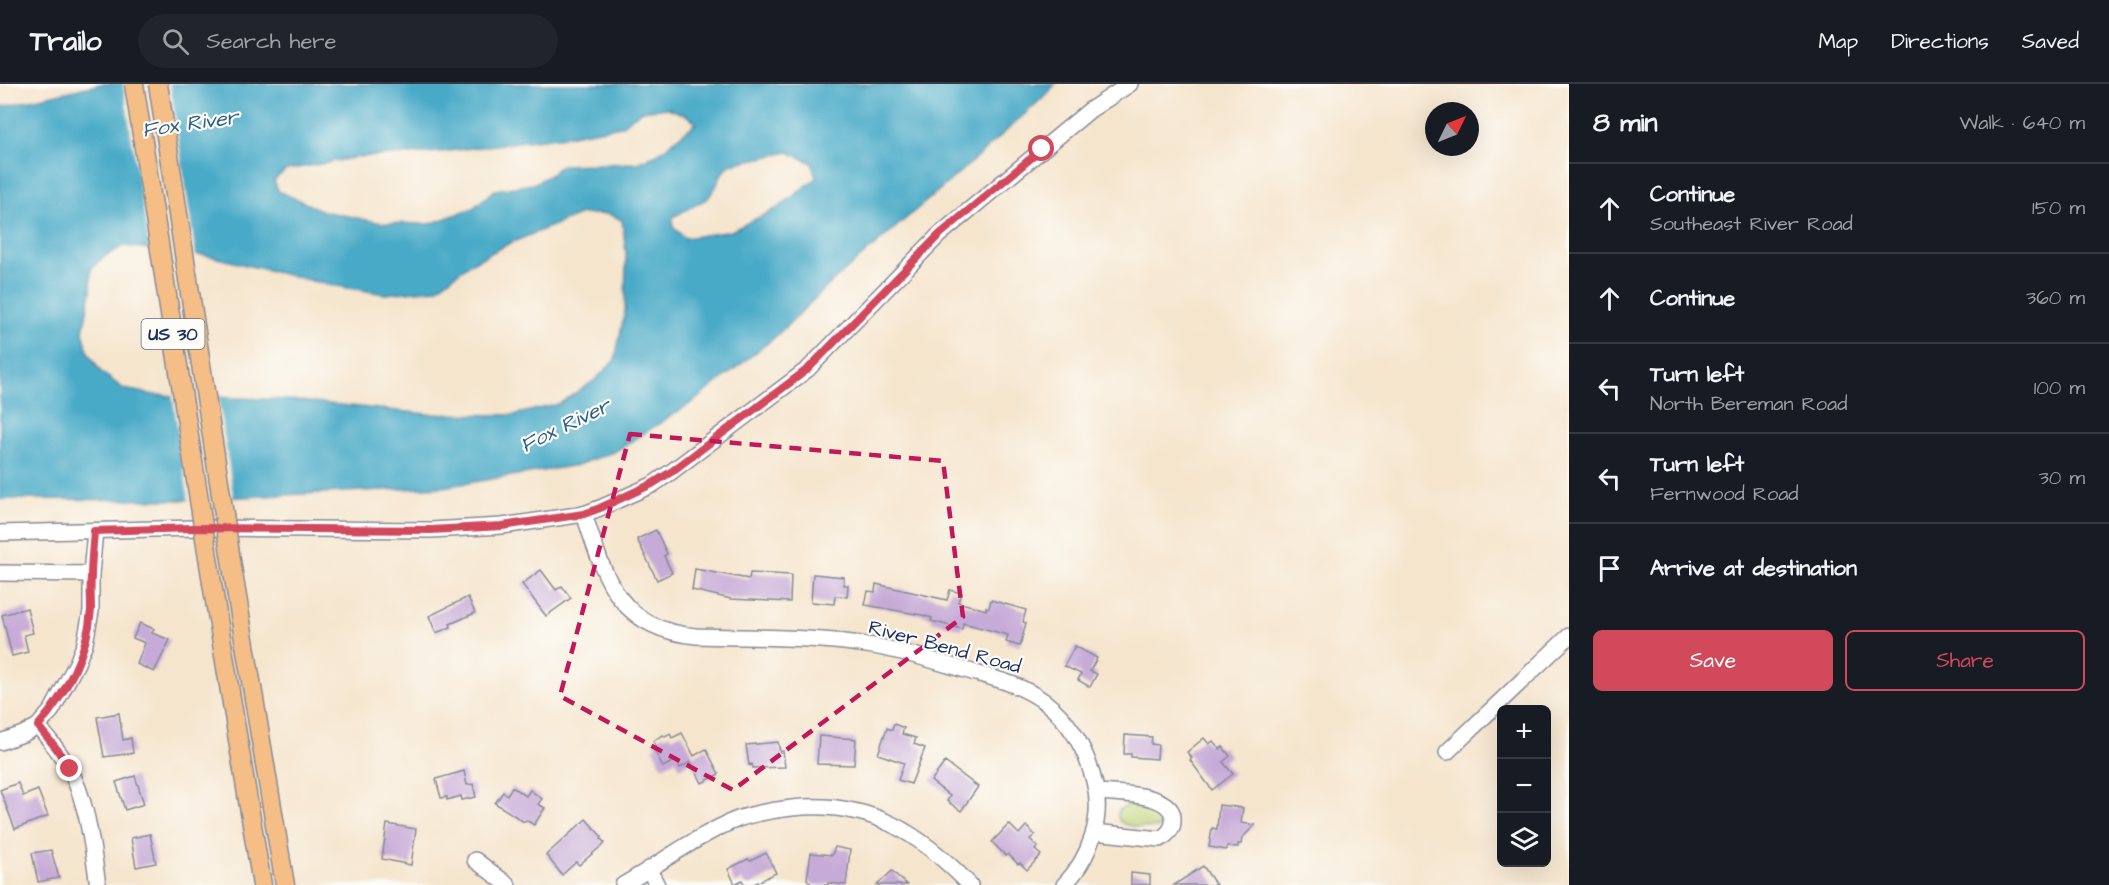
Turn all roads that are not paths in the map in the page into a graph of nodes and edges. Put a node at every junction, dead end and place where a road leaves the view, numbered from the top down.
1 (134, 84) edge
2 (158, 84) edge
3 (1130, 84) edge
4 (584, 514) junction
5 (94, 531) junction
6 (0, 532) edge
7 (0, 573) edge
8 (91, 574) junction
9 (1569, 636) edge
10 (38, 726) junction
11 (0, 742) edge
12 (1447, 752) dead end
13 (1097, 792) junction
14 (1094, 832) junction
15 (475, 860) dead end
16 (649, 870) junction
17 (98, 885) edge
18 (262, 885) edge
19 (285, 885) edge
20 (508, 885) edge
21 (623, 885) edge
22 (657, 885) edge
23 (970, 885) edge
24 (1064, 885) edge

1 - 18 main road, US 30, bridge
2 - 19 main road, US 30, bridge
3 - 4 street
4 - 5 street
4 - 13 street, River Bend Road
5 - 6 street
5 - 8 street
7 - 8 street
8 - 10 street
9 - 12 street
10 - 11 street
10 - 17 street
13 - 14 street, River Bend Road
13 - 14 street
14 - 24 street, River Bend Road
15 - 20 street
16 - 21 street
16 - 22 street
16 - 23 street

